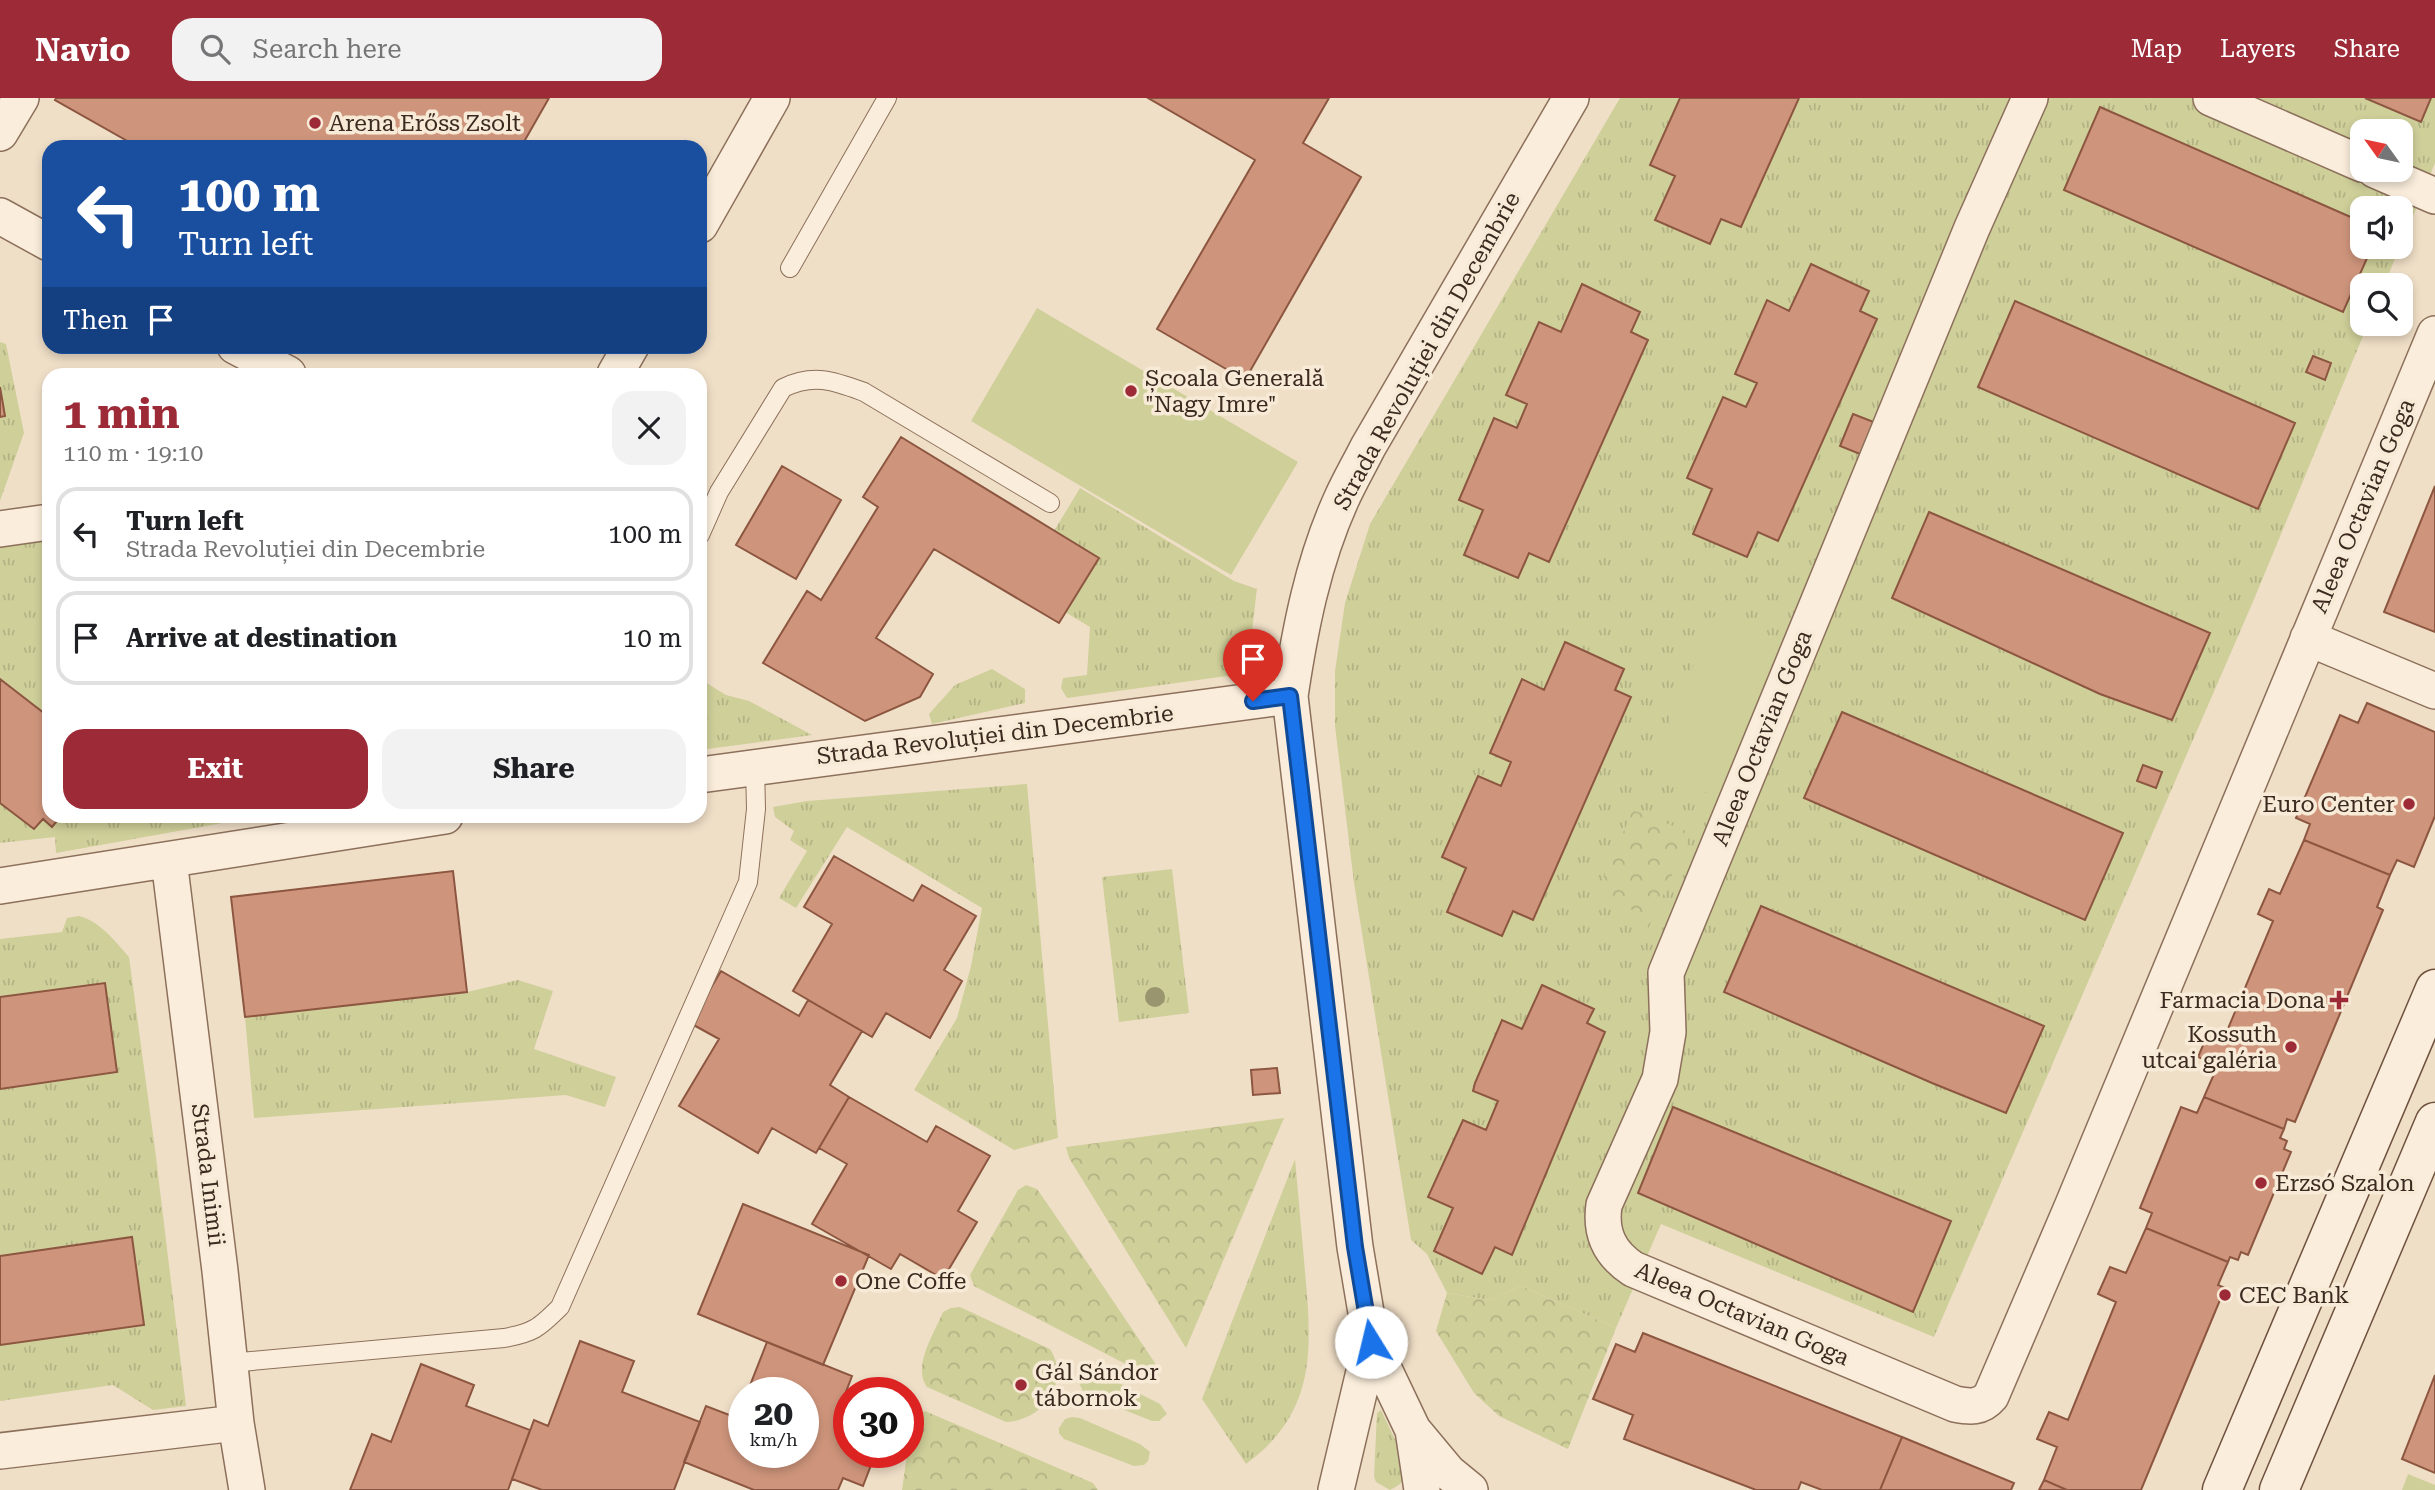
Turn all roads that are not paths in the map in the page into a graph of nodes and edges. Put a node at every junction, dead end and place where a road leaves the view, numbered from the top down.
1 (21, 98) edge
2 (772, 98) edge
3 (887, 98) edge
4 (1571, 98) edge
5 (2030, 98) edge
6 (2211, 98) edge
7 (0, 133) edge
8 (2350, 159) edge
9 (2403, 182) edge
10 (2435, 196) edge
11 (707, 213) edge
12 (0, 216) edge
13 (42, 239) edge
14 (790, 268) dead end
15 (2435, 334) edge
16 (250, 354) edge
17 (277, 368) edge
18 (1050, 503) dead end
19 (707, 519) edge
20 (42, 523) edge
21 (0, 530) edge
22 (2308, 638) junction
23 (2435, 691) edge
24 (1290, 696) junction
25 (755, 766) junction
26 (707, 774) edge
27 (401, 823) edge
28 (169, 860) junction
29 (0, 886) edge
30 (2435, 989) edge
31 (2435, 1122) edge
32 (2422, 1181) edge
33 (2349, 1193) junction
34 (1371, 1342) junction
35 (230, 1363) junction
36 (236, 1423) junction
37 (1413, 1430) junction
38 (0, 1451) edge
39 (247, 1490) edge
40 (1336, 1490) edge
41 (1422, 1490) edge
42 (1470, 1490) edge
43 (2222, 1490) edge
44 (2279, 1490) edge

1 - 7 street
2 - 11 street
3 - 14 lane
4 - 24 street, Strada Revoluției din Decembrie
5 - 22 street, Aleea Octavian Goga
6 - 8 street
9 - 10 street
12 - 13 street
15 - 22 street, Aleea Octavian Goga
16 - 17 street
18 - 19 lane
20 - 21 street
22 - 23 street, Aleea Octavian Goga
24 - 25 street, Strada Revoluției din Decembrie
24 - 34 street, Strada Revoluției din Decembrie
25 - 26 street, Strada Revoluției din Decembrie
25 - 35 lane
27 - 28 street
28 - 29 street
28 - 35 street, Strada Inimii
30 - 33 main road
31 - 32 main road
32 - 33 main road
32 - 44 main road
33 - 43 main road
34 - 37 street, Strada Revoluției din Decembrie
34 - 40 street, Strada Revoluției din Decembrie
35 - 36 street, Strada Inimii
36 - 38 street
36 - 39 street, Strada Inimii
37 - 41 street, Strada Revoluției din Decembrie
37 - 42 street, Strada Revoluției din Decembrie

